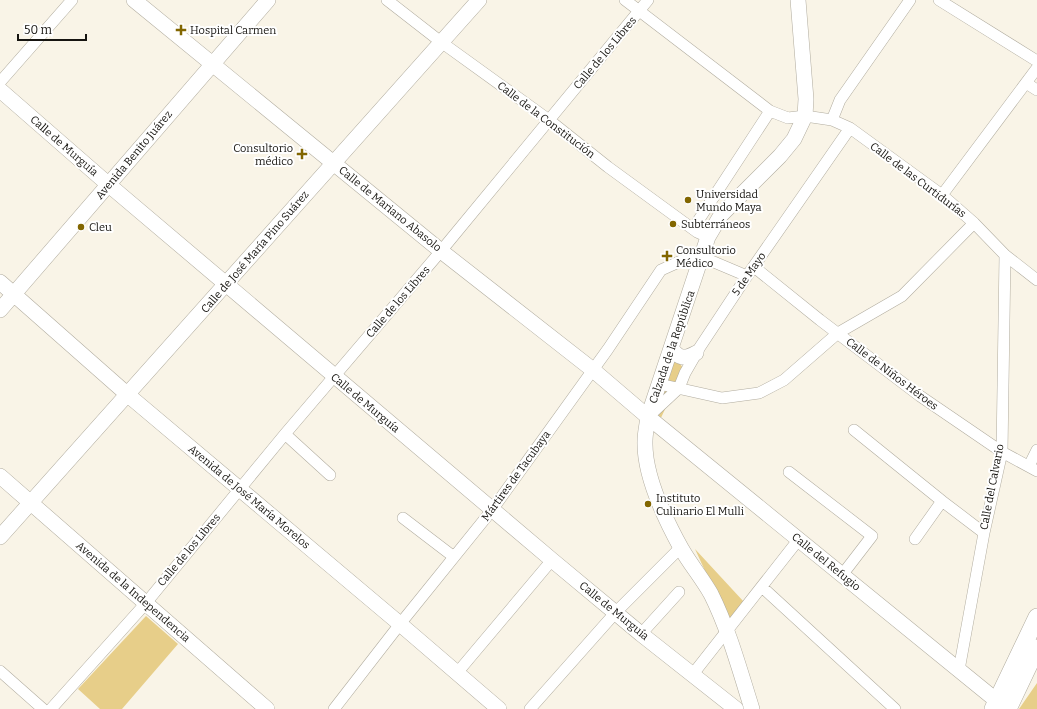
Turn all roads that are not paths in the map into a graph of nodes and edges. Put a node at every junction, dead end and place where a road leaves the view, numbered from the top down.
1 (72, 0) edge
2 (134, 0) edge
3 (268, 0) edge
4 (387, 0) edge
5 (479, 0) edge
6 (625, 0) edge
7 (648, 0) edge
8 (798, 0) edge
9 (910, 0) edge
10 (939, 0) edge
11 (639, 11) junction
12 (442, 42) junction
13 (1037, 61) edge
14 (212, 63) junction
15 (1037, 68) edge
16 (0, 82) edge
17 (1026, 83) junction
18 (0, 90) edge
19 (1037, 90) edge
20 (770, 110) junction
21 (806, 116) junction
22 (549, 120) junction
23 (832, 120) junction
24 (850, 128) junction
25 (334, 163) junction
26 (109, 185) junction
27 (942, 195) junction
28 (698, 221) dead end
29 (974, 223) junction
30 (708, 237) junction
31 (441, 251) junction
32 (1005, 255) junction
33 (702, 257) junction
34 (754, 266) junction
35 (747, 276) junction
36 (1036, 276) edge
37 (0, 282) edge
38 (226, 285) junction
39 (14, 294) junction
40 (0, 310) edge
41 (838, 333) junction
42 (672, 349) junction
43 (696, 353) junction
44 (592, 370) junction
45 (334, 376) junction
46 (660, 384) junction
47 (679, 388) junction
48 (128, 395) junction
49 (648, 417) junction
50 (854, 430) dead end
51 (285, 434) junction
52 (1037, 450) edge
53 (1002, 452) junction
54 (1033, 468) edge
55 (789, 472) dead end
56 (330, 474) dead end
57 (0, 476) edge
58 (240, 490) junction
59 (942, 501) junction
60 (31, 503) junction
61 (492, 510) junction
62 (403, 518) dead end
63 (984, 533) junction
64 (0, 537) edge
65 (799, 539) junction
66 (915, 539) dead end
67 (681, 547) junction
68 (454, 557) junction
69 (552, 560) junction
70 (842, 574) junction
71 (762, 587) junction
72 (679, 592) dead end
73 (146, 603) junction
74 (616, 612) junction
75 (1037, 617) edge
76 (400, 624) junction
77 (726, 631) junction
78 (642, 634) junction
79 (1037, 648) edge
80 (0, 670) edge
81 (959, 670) junction
82 (457, 673) junction
83 (693, 674) junction
84 (1000, 707) edge
85 (43, 709) edge
86 (51, 709) edge
87 (267, 709) edge
88 (334, 709) edge
89 (499, 709) edge
90 (530, 709) edge
91 (736, 709) edge
92 (752, 709) edge
93 (895, 709) edge

1 - 16 street
2 - 14 main road, Calle de Mariano Abasolo
3 - 14 main road, Avenida Benito Juárez
4 - 12 street, Calle de la Constitución
5 - 12 main road, Calle de José María Pino Suárez
6 - 11 street, Calle de las Curtidurías
7 - 11 street, Calle de los Libres
8 - 21 main road, Calzada de la República
9 - 23 street
10 - 13 street
11 - 20 street, Calle de las Curtidurías
11 - 22 street, Calle de los Libres
12 - 22 street, Calle de la Constitución
12 - 25 main road, Calle de José María Pino Suárez
14 - 25 main road, Calle de Mariano Abasolo
14 - 26 main road, Avenida Benito Juárez
15 - 17 street
17 - 19 street
17 - 27 street
18 - 26 main road, Calle de Murguía
20 - 21 street, Calle de las Curtidurías
20 - 28 street
21 - 23 street, Calle de las Curtidurías
21 - 30 main road, Calzada de la República
22 - 30 street, Calle de la Constitución
22 - 31 street, Calle de los Libres
23 - 24 street, Calle de las Curtidurías
24 - 27 street, Calle de las Curtidurías
24 - 34 street, 5 de Mayo
25 - 31 main road, Calle de Mariano Abasolo
25 - 38 main road, Calle de José María Pino Suárez
26 - 38 main road, Calle de Murguía
26 - 39 main road, Avenida Benito Juárez
27 - 29 street, Calle de las Curtidurías
29 - 32 street, Calle de las Curtidurías
29 - 41 street
30 - 33 main road, Calzada de la República
31 - 44 main road, Calle de Mariano Abasolo
31 - 45 street, Calle de los Libres
32 - 36 street, Calle de las Curtidurías
32 - 53 street, Calle del Calvario
33 - 35 street
33 - 42 main road, Calzada de la República
33 - 44 street, Mártires de Tacubaya
34 - 35 street, 5 de Mayo
34 - 41 street, Calle de Niños Héroes
35 - 43 street, 5 de Mayo
37 - 39 main road, Avenida de José María Morelos
38 - 45 main road, Calle de Murguía
38 - 48 main road, Calle de José María Pino Suárez
39 - 40 main road, Avenida Benito Juárez
39 - 48 main road, Avenida de José María Morelos
41 - 47 street
41 - 53 street, Calle de Niños Héroes
42 - 43 main road
42 - 46 main road, Calzada de la República
43 - 47 street, 5 de Mayo
44 - 49 main road, Calle de Mariano Abasolo
44 - 61 street, Mártires de Tacubaya
45 - 51 street, Calle de los Libres
45 - 61 main road, Calle de Murguía
46 - 47 street
46 - 49 main road, Calzada de la República
47 - 49 street, 5 de Mayo
48 - 58 main road, Avenida de José María Morelos
48 - 60 main road, Calle de José María Pino Suárez
49 - 65 main road, Calle del Refugio
49 - 67 main road, Calzada de la República
50 - 59 street
51 - 56 street
51 - 58 street, Calle de los Libres
52 - 54 street
53 - 54 street, Calle de Niños Héroes
53 - 63 street, Calle del Calvario
55 - 70 street
57 - 60 main road, Avenida de la Independencia
58 - 73 street, Calle de los Libres
58 - 76 main road, Avenida de José María Morelos
59 - 63 street
59 - 66 street
60 - 64 main road, Calle de José María Pino Suárez
60 - 73 main road, Avenida de la Independencia
61 - 68 street, Mártires de Tacubaya
61 - 69 main road, Calle de Murguía
62 - 68 street
63 - 81 street, Calle del Calvario
65 - 70 main road, Calle del Refugio
65 - 71 street
67 - 74 street
67 - 77 main road, Calzada de la República
68 - 76 street, Mártires de Tacubaya
69 - 74 main road, Calle de Murguía
69 - 82 street
70 - 81 main road, Calle del Refugio
71 - 77 street
71 - 93 street
72 - 78 street
73 - 86 street, Calle de los Libres
73 - 87 main road, Avenida de la Independencia
74 - 78 main road, Calle de Murguía
74 - 90 street
75 - 84 main road
76 - 82 main road, Avenida de José María Morelos
76 - 88 street, Mártires de Tacubaya
77 - 83 street
77 - 92 main road, Calzada de la República
78 - 83 main road, Calle de Murguía
79 - 84 main road
80 - 85 street
81 - 84 main road, Calle del Refugio
82 - 89 main road, Avenida de José María Morelos
83 - 91 main road, Calle de Murguía

